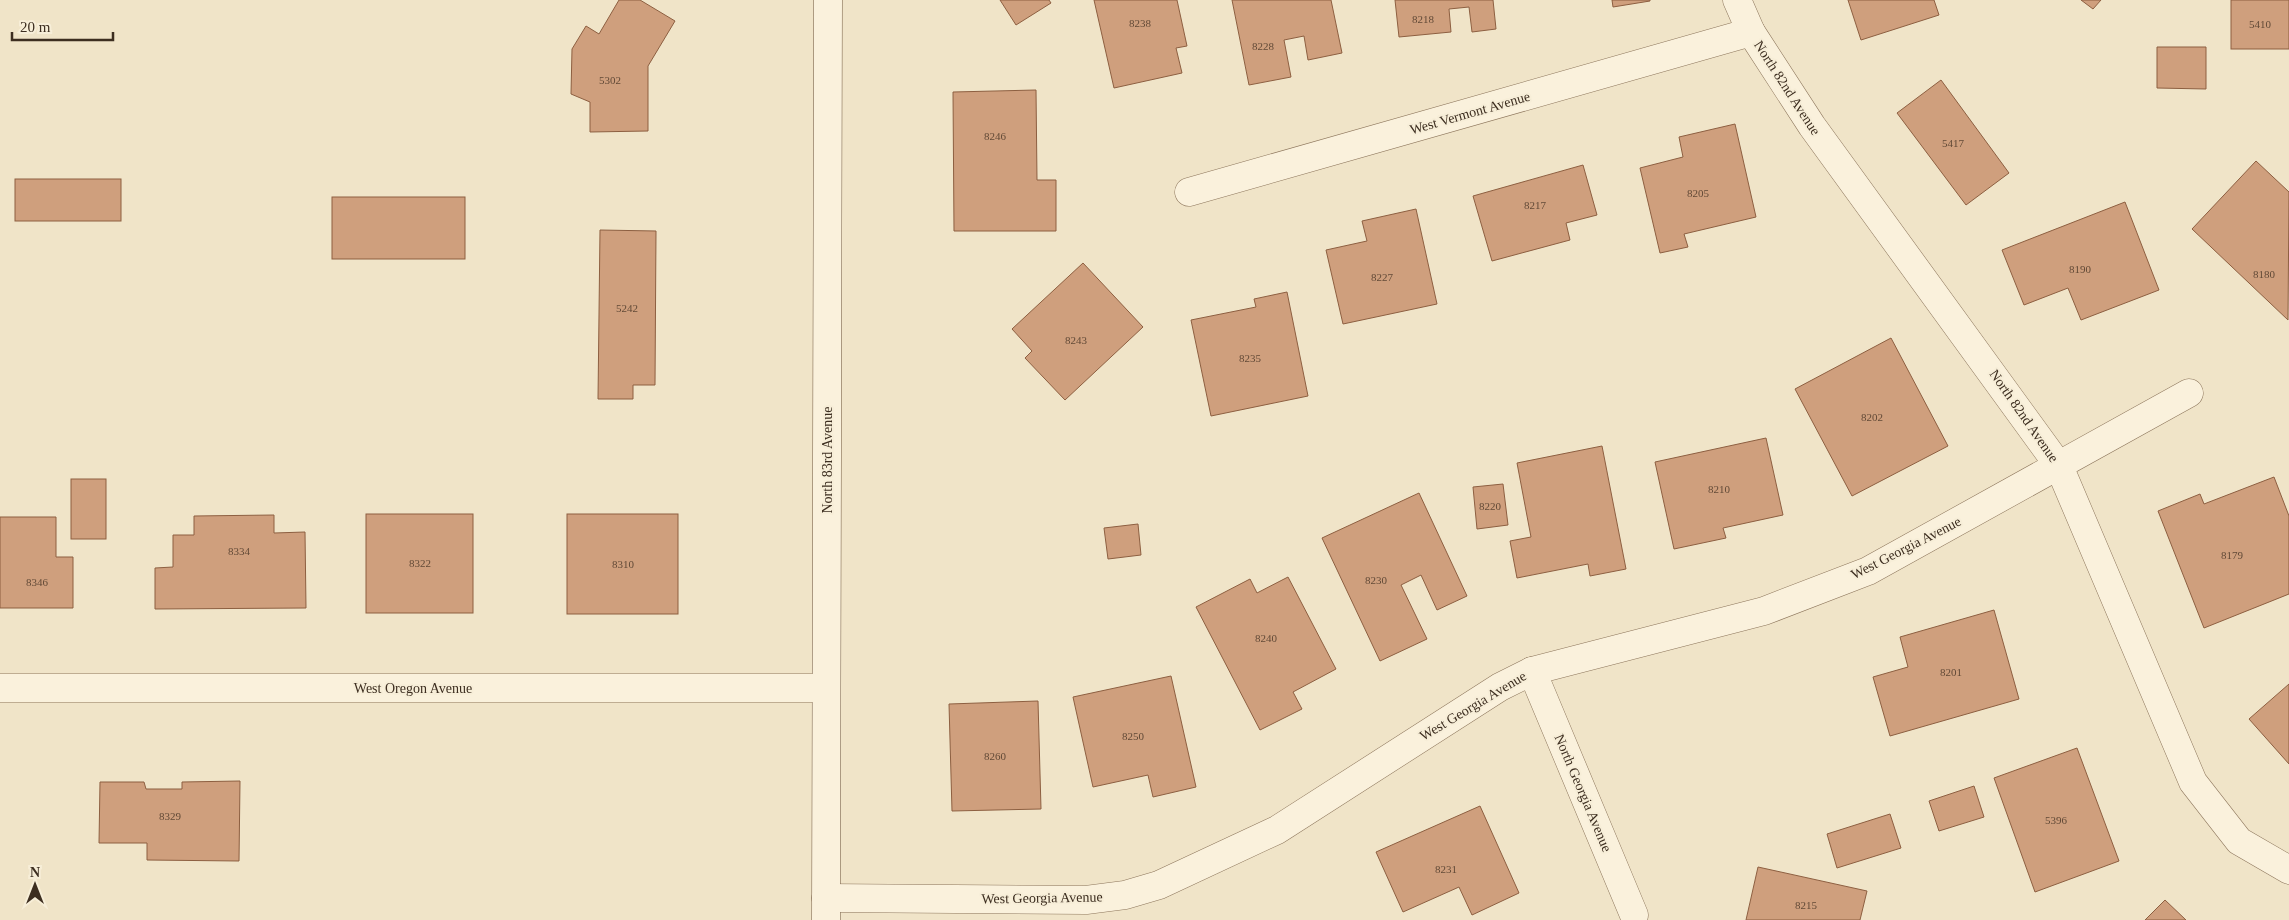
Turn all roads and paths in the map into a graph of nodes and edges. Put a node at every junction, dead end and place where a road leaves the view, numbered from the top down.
1 (828, 0) edge
2 (1737, 0) edge
3 (1751, 32) junction
4 (1189, 192) dead end
5 (2189, 393) dead end
6 (2059, 466) junction
7 (1532, 671) junction
8 (0, 688) edge
9 (826, 688) junction
10 (2289, 870) edge
11 (826, 909) edge
12 (1634, 915) dead end

1 - 9 street, North 83rd Avenue
2 - 3 street, North 82nd Avenue
3 - 4 street, West Vermont Avenue
3 - 6 street, North 82nd Avenue
5 - 6 street, West Georgia Avenue
6 - 7 street, West Georgia Avenue
6 - 10 street, North 82nd Avenue
7 - 11 street, West Georgia Avenue
7 - 12 street, North Georgia Avenue
8 - 9 street, West Oregon Avenue
9 - 11 street, North 83rd Avenue

